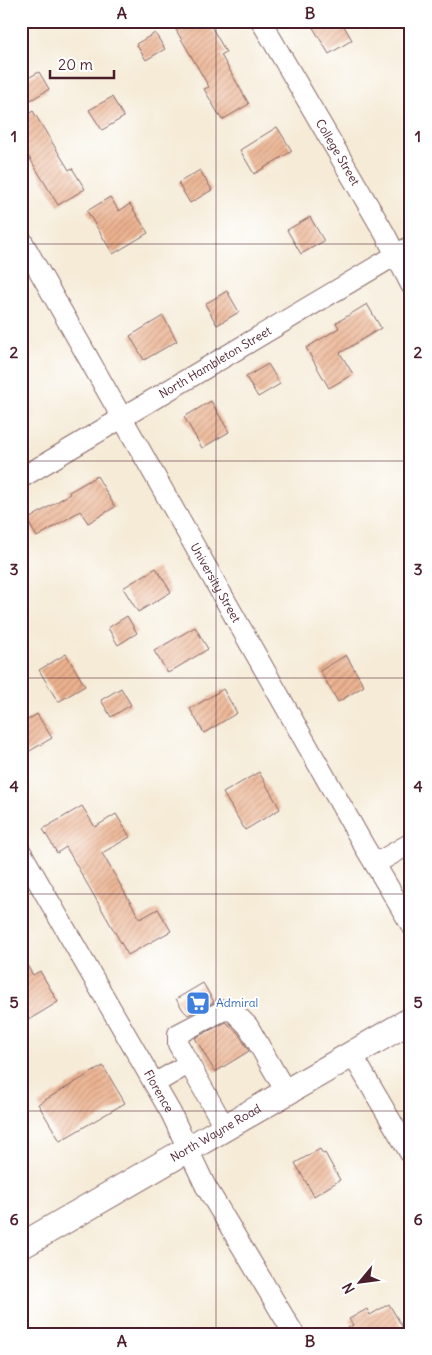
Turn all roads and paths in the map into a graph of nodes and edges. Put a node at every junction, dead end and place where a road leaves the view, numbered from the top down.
1 (262, 21) edge
2 (21, 239) edge
3 (403, 251) edge
4 (411, 286) edge
5 (123, 419) junction
6 (21, 478) edge
7 (411, 843) edge
8 (21, 852) edge
9 (375, 864) junction
10 (411, 925) edge
11 (411, 1020) edge
12 (352, 1054) junction
13 (188, 1064) junction
14 (154, 1084) junction
15 (286, 1092) junction
16 (225, 1128) junction
17 (188, 1149) junction
18 (411, 1155) edge
19 (21, 1246) edge
20 (294, 1334) edge

1 - 3 street, College Street
2 - 5 street, University Street
3 - 4 street, College Street
3 - 5 street, North Hambleton Street
5 - 6 street, North Hambleton Street
5 - 9 street, University Street
7 - 9 street
8 - 14 street, Florence
9 - 10 street, University Street
11 - 12 main road, North Wayne Road
12 - 15 main road, North Wayne Road
12 - 18 street
13 - 14 street
13 - 15 street
13 - 16 street
14 - 17 street, Florence
15 - 16 main road, North Wayne Road
16 - 17 main road, North Wayne Road
17 - 19 main road, North Wayne Road
17 - 20 street, Florence

